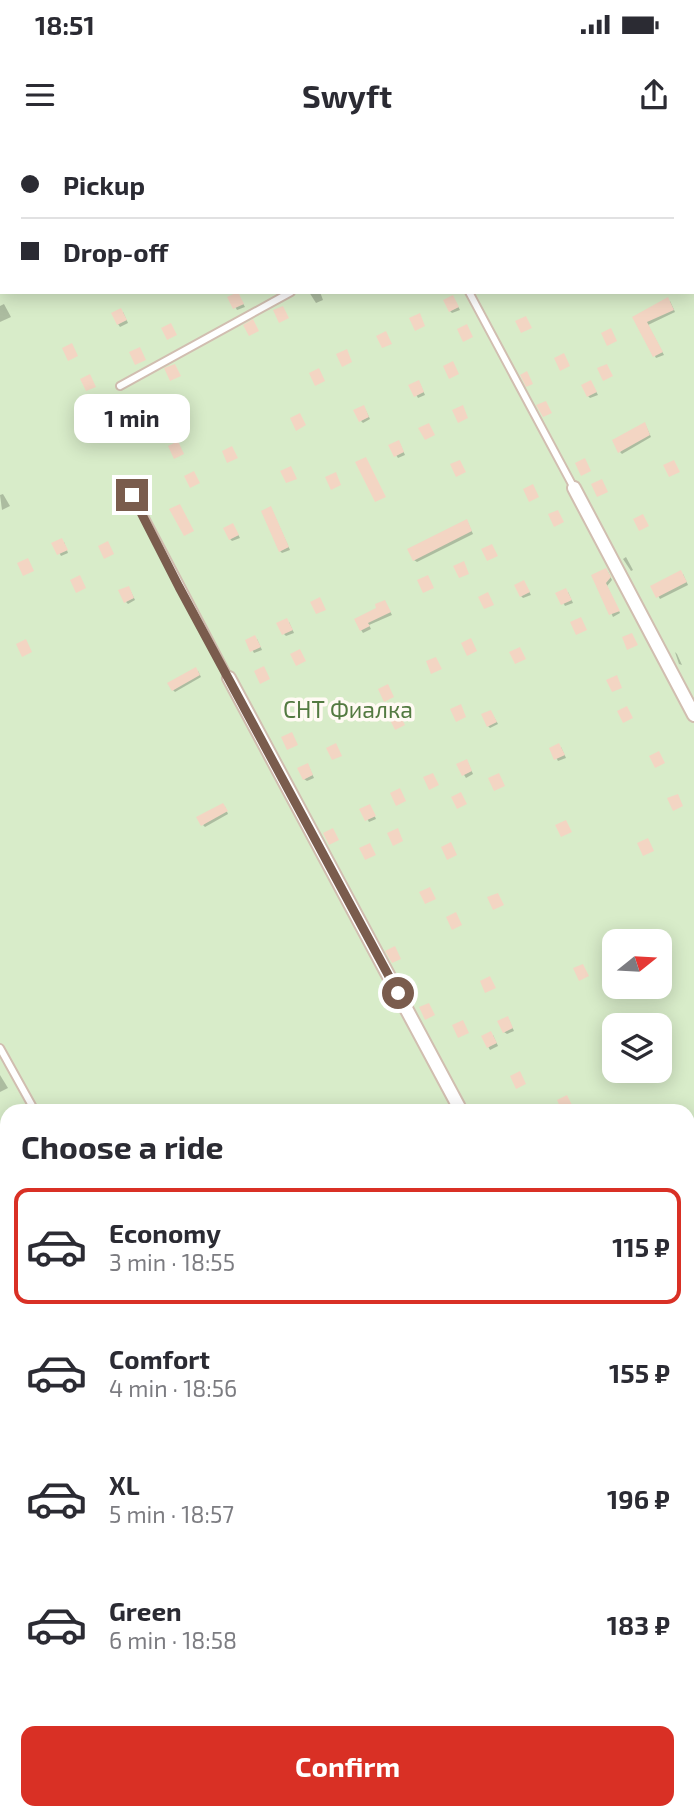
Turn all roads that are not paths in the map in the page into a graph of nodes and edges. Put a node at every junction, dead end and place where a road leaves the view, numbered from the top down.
1 (287, 294) edge
2 (469, 294) edge
3 (120, 387) dead end
4 (574, 488) joint
5 (132, 495) dead end
6 (229, 678) joint
7 (694, 715) edge
8 (0, 1048) edge
9 (31, 1104) edge
10 (457, 1104) edge

1 - 3 lane
2 - 4 lane
4 - 7 street
5 - 6 lane
6 - 10 street
8 - 9 lane

